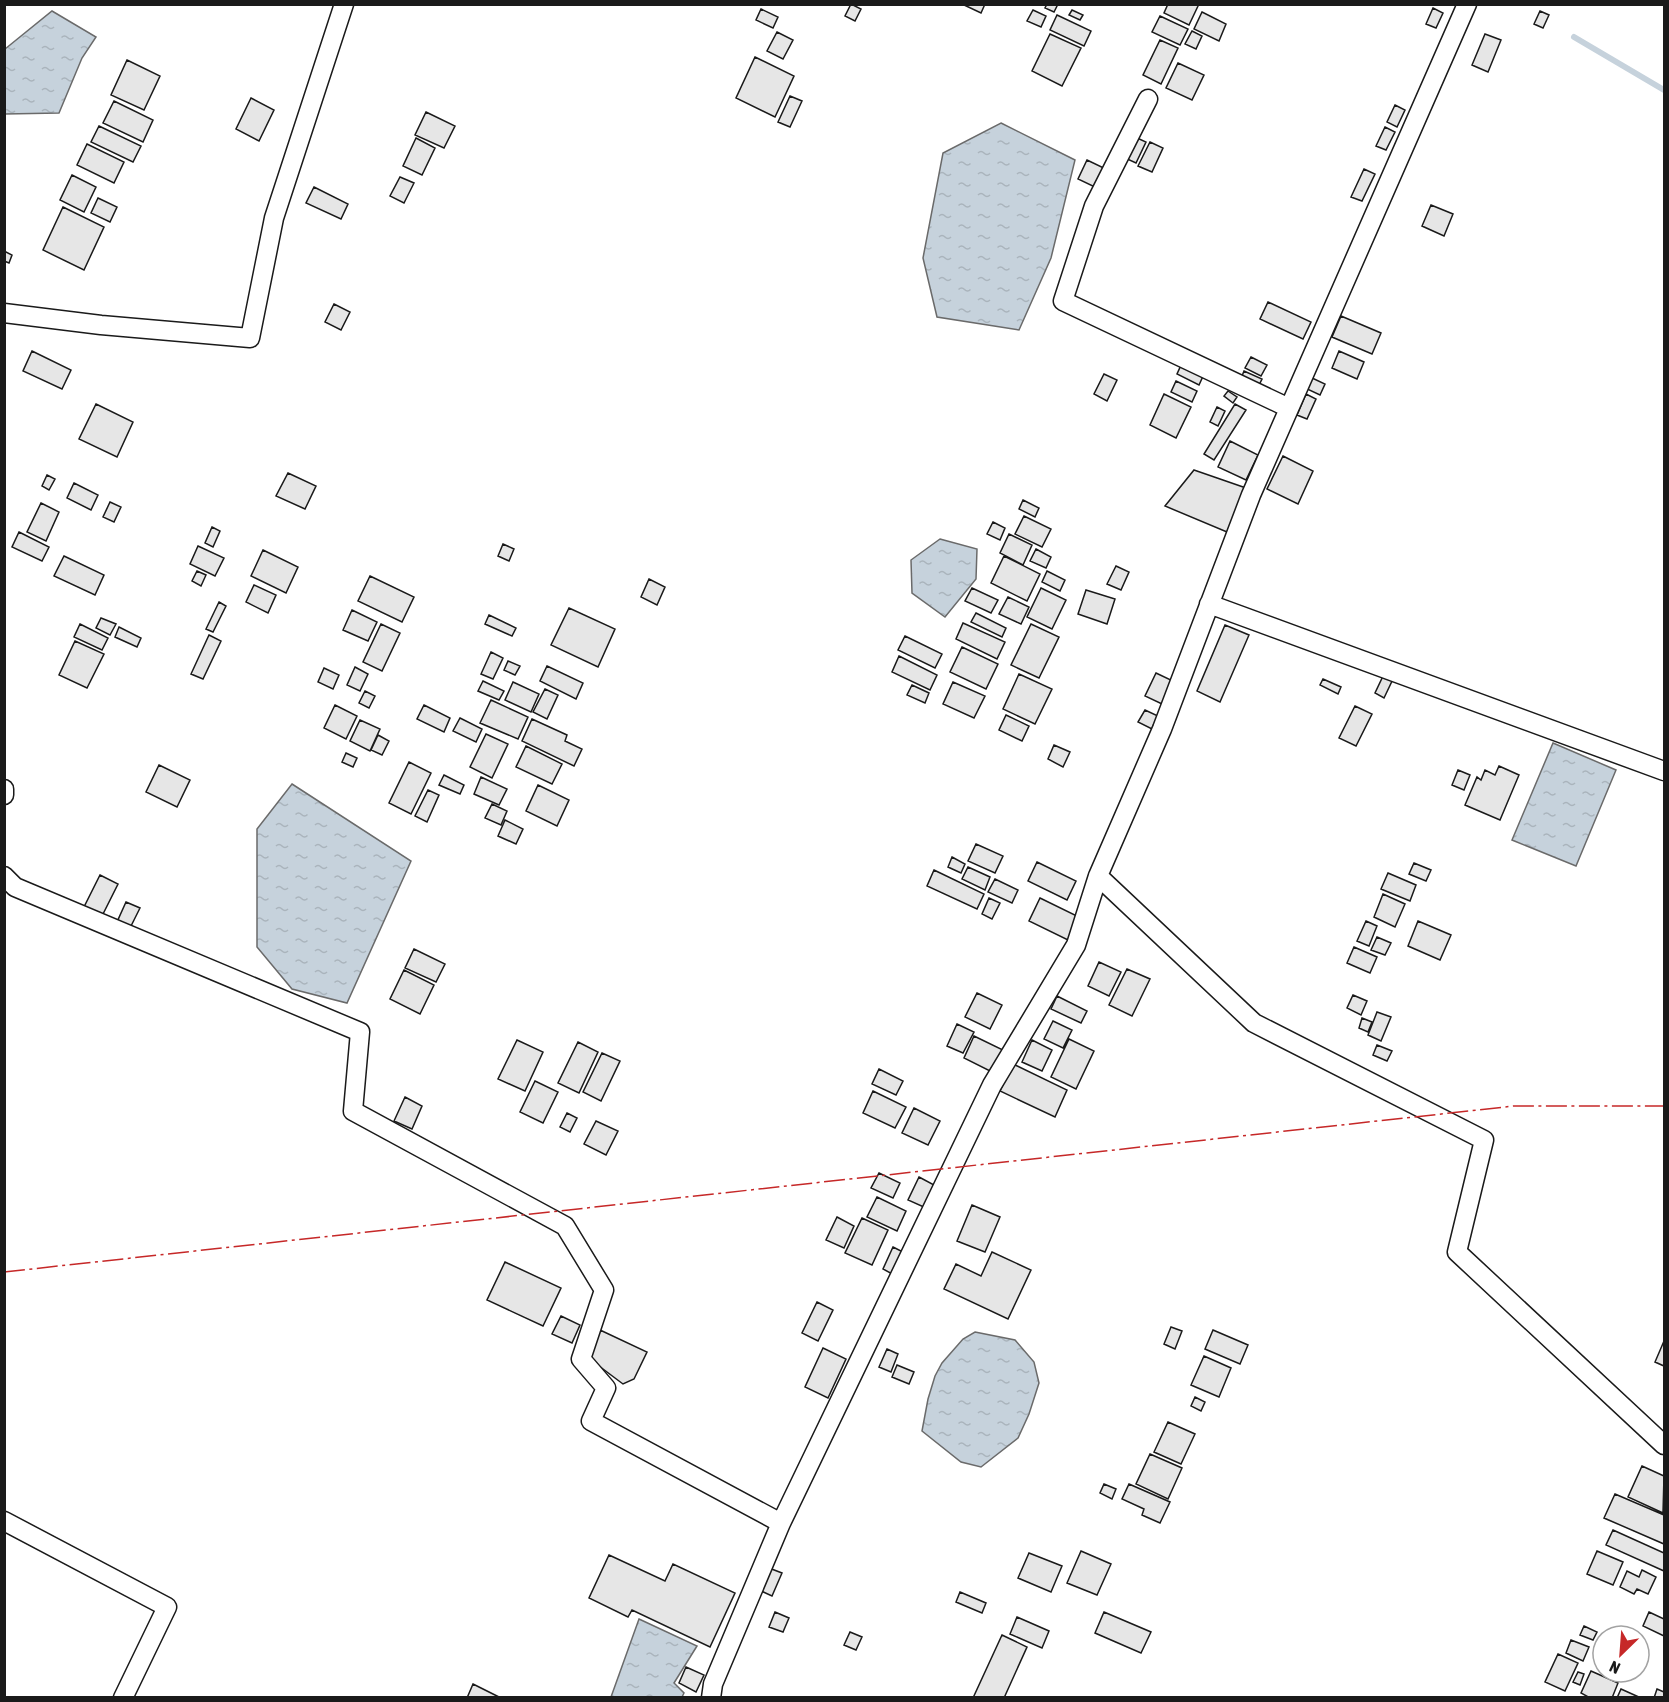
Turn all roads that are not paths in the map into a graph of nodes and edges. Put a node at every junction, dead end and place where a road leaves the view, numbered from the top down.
1 (344, 4) edge
2 (1467, 4) edge
3 (1148, 99) dead end
4 (4, 313) edge
5 (1289, 408) junction
6 (1209, 604) junction
7 (1665, 771) edge
8 (4, 789) edge
9 (4, 795) edge
10 (4, 876) edge
11 (1098, 876) junction
12 (1665, 1445) edge
13 (4, 1521) edge
14 (782, 1523) junction
15 (123, 1698) edge
16 (711, 1698) edge

1 - 4 street
2 - 5 street
3 - 5 street
5 - 6 street
6 - 7 street
6 - 11 street
8 - 9 street
10 - 14 street
11 - 12 street
11 - 14 street
13 - 15 street
14 - 16 street

